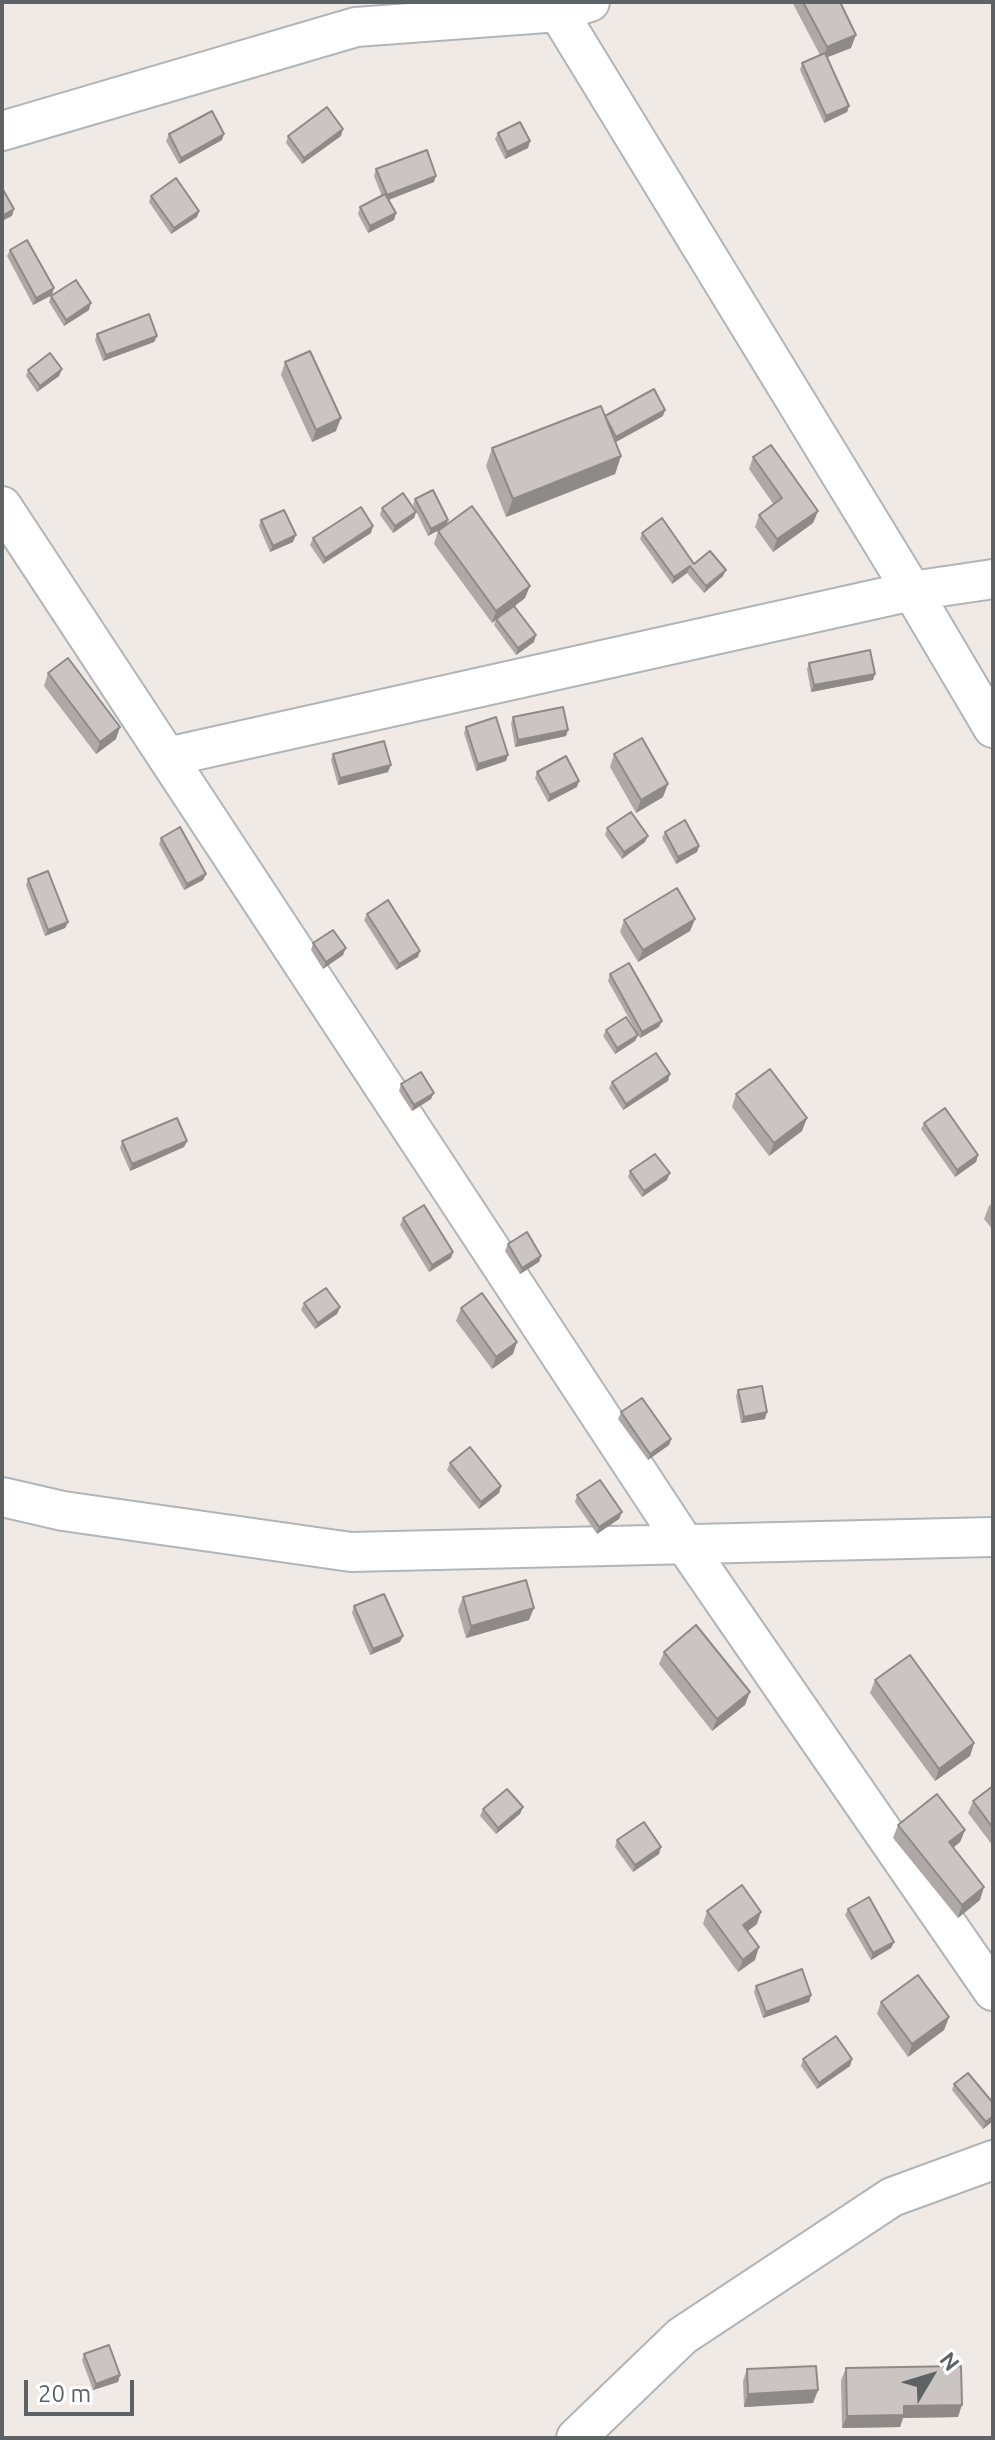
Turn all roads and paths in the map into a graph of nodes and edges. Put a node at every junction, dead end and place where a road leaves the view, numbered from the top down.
1 (567, 5) edge
2 (2, 131) edge
3 (2, 506) edge
4 (993, 579) edge
5 (912, 591) junction
6 (993, 728) edge
7 (167, 757) junction
8 (2, 1497) edge
9 (993, 1537) edge
10 (686, 1546) junction
11 (993, 1991) edge
12 (993, 2160) edge
13 (576, 2438) edge

1 - 2 street
1 - 5 street
3 - 7 street
4 - 5 street
5 - 6 street
5 - 7 street
7 - 10 street
8 - 10 street
9 - 10 street
10 - 11 street
12 - 13 street

